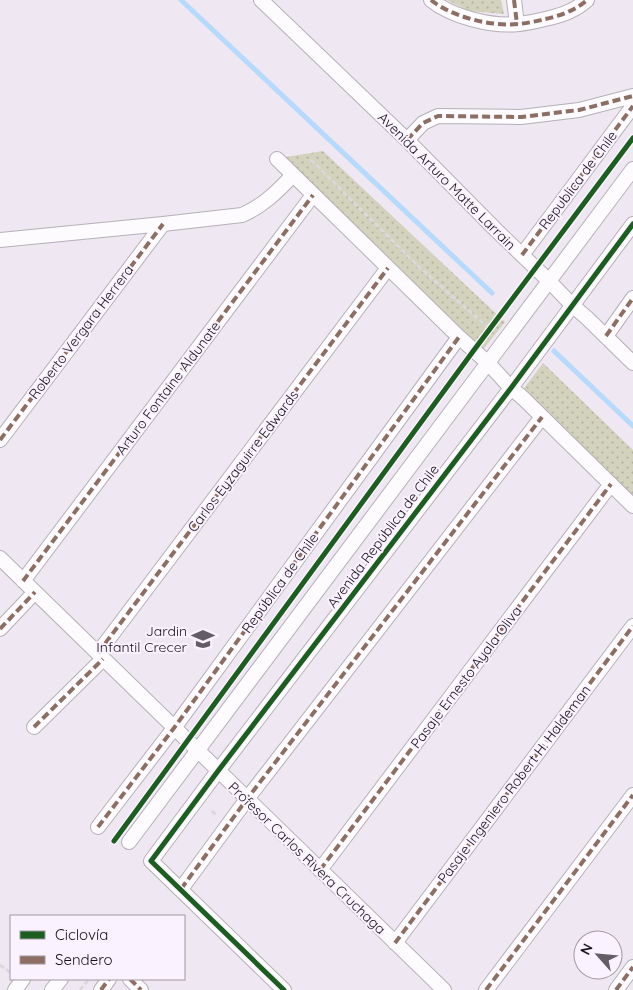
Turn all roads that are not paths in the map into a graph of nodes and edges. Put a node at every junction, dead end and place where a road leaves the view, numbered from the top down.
1 (261, 0) edge
2 (431, 0) edge
3 (514, 0) edge
4 (587, 0) edge
5 (517, 24) junction
6 (633, 96) edge
7 (633, 106) edge
8 (407, 140) junction
9 (277, 159) dead end
10 (633, 169) edge
11 (293, 175) junction
12 (313, 195) junction
13 (163, 224) junction
14 (633, 224) edge
15 (0, 240) edge
16 (522, 255) junction
17 (388, 268) junction
18 (549, 281) junction
19 (633, 298) edge
20 (572, 305) junction
21 (606, 336) junction
22 (459, 337) junction
23 (488, 362) junction
24 (633, 363) edge
25 (511, 388) junction
26 (542, 417) junction
27 (0, 440) edge
28 (611, 484) junction
29 (633, 506) edge
30 (0, 558) edge
31 (23, 581) junction
32 (35, 592) junction
33 (633, 626) edge
34 (0, 629) edge
35 (100, 656) junction
36 (34, 727) dead end
37 (174, 728) junction
38 (197, 751) junction
39 (218, 771) junction
40 (633, 795) edge
41 (247, 799) junction
42 (98, 828) dead end
43 (129, 842) dead end
44 (320, 870) junction
45 (181, 889) junction
46 (395, 943) junction
47 (633, 967) edge
48 (60, 980) edge
49 (131, 980) edge
50 (52, 990) edge
51 (141, 990) edge
52 (284, 990) edge
53 (444, 990) edge
54 (486, 990) edge
55 (616, 990) edge

1 - 8 street, Avenida Arturo Matte Larrain
2 - 5 street
3 - 5 street
4 - 5 street
6 - 8 street
7 - 16 street, Republica de Chile
8 - 16 street, Avenida Arturo Matte Larrain
9 - 11 street
10 - 18 street, Avenida República de Chile
11 - 12 street
11 - 13 street
12 - 17 street
12 - 31 street, Arturo Fontaine Aldunate
13 - 15 street
13 - 27 street, Roberto Vergara Herrera
14 - 20 street, Avenida República de Chile
16 - 18 street, Avenida Arturo Matte Larrain
17 - 22 street
17 - 35 street, Carlos Eyzaguirre Edwards
18 - 20 street, Avenida Arturo Matte Larrain
18 - 23 street, Avenida República de Chile
19 - 21 street
20 - 21 street, Avenida Arturo Matte Larrain
20 - 25 street, Avenida República de Chile
21 - 24 street, Avenida Arturo Matte Larrain
22 - 23 street
22 - 37 street, República de Chile
23 - 25 street
23 - 38 street, Avenida República de Chile
25 - 26 street
25 - 39 street, Avenida República de Chile
26 - 28 street
26 - 41 street
28 - 29 street
28 - 44 street, Pasaje Ernesto Ayala Oliva
30 - 31 street, Profesor Carlos Rivera Cruchaga
31 - 32 street, Profesor Carlos Rivera Cruchaga
32 - 34 street
32 - 35 street, Profesor Carlos Rivera Cruchaga
33 - 46 street, Pasaje Ingeniero Robert H. Haldeman
35 - 36 street, Carlos Eyzaguirre Edwards
35 - 37 street, Profesor Carlos Rivera Cruchaga
37 - 38 street, Profesor Carlos Rivera Cruchaga
37 - 42 street, República de Chile
38 - 39 street, Profesor Carlos Rivera Cruchaga
38 - 43 street, Avenida República de Chile
39 - 41 street, Profesor Carlos Rivera Cruchaga
39 - 45 street, Avenida República de Chile
40 - 54 street
41 - 44 street, Profesor Carlos Rivera Cruchaga
41 - 45 street
44 - 46 street, Profesor Carlos Rivera Cruchaga
45 - 52 street
46 - 53 street, Profesor Carlos Rivera Cruchaga
47 - 55 street
48 - 50 street
49 - 51 street

